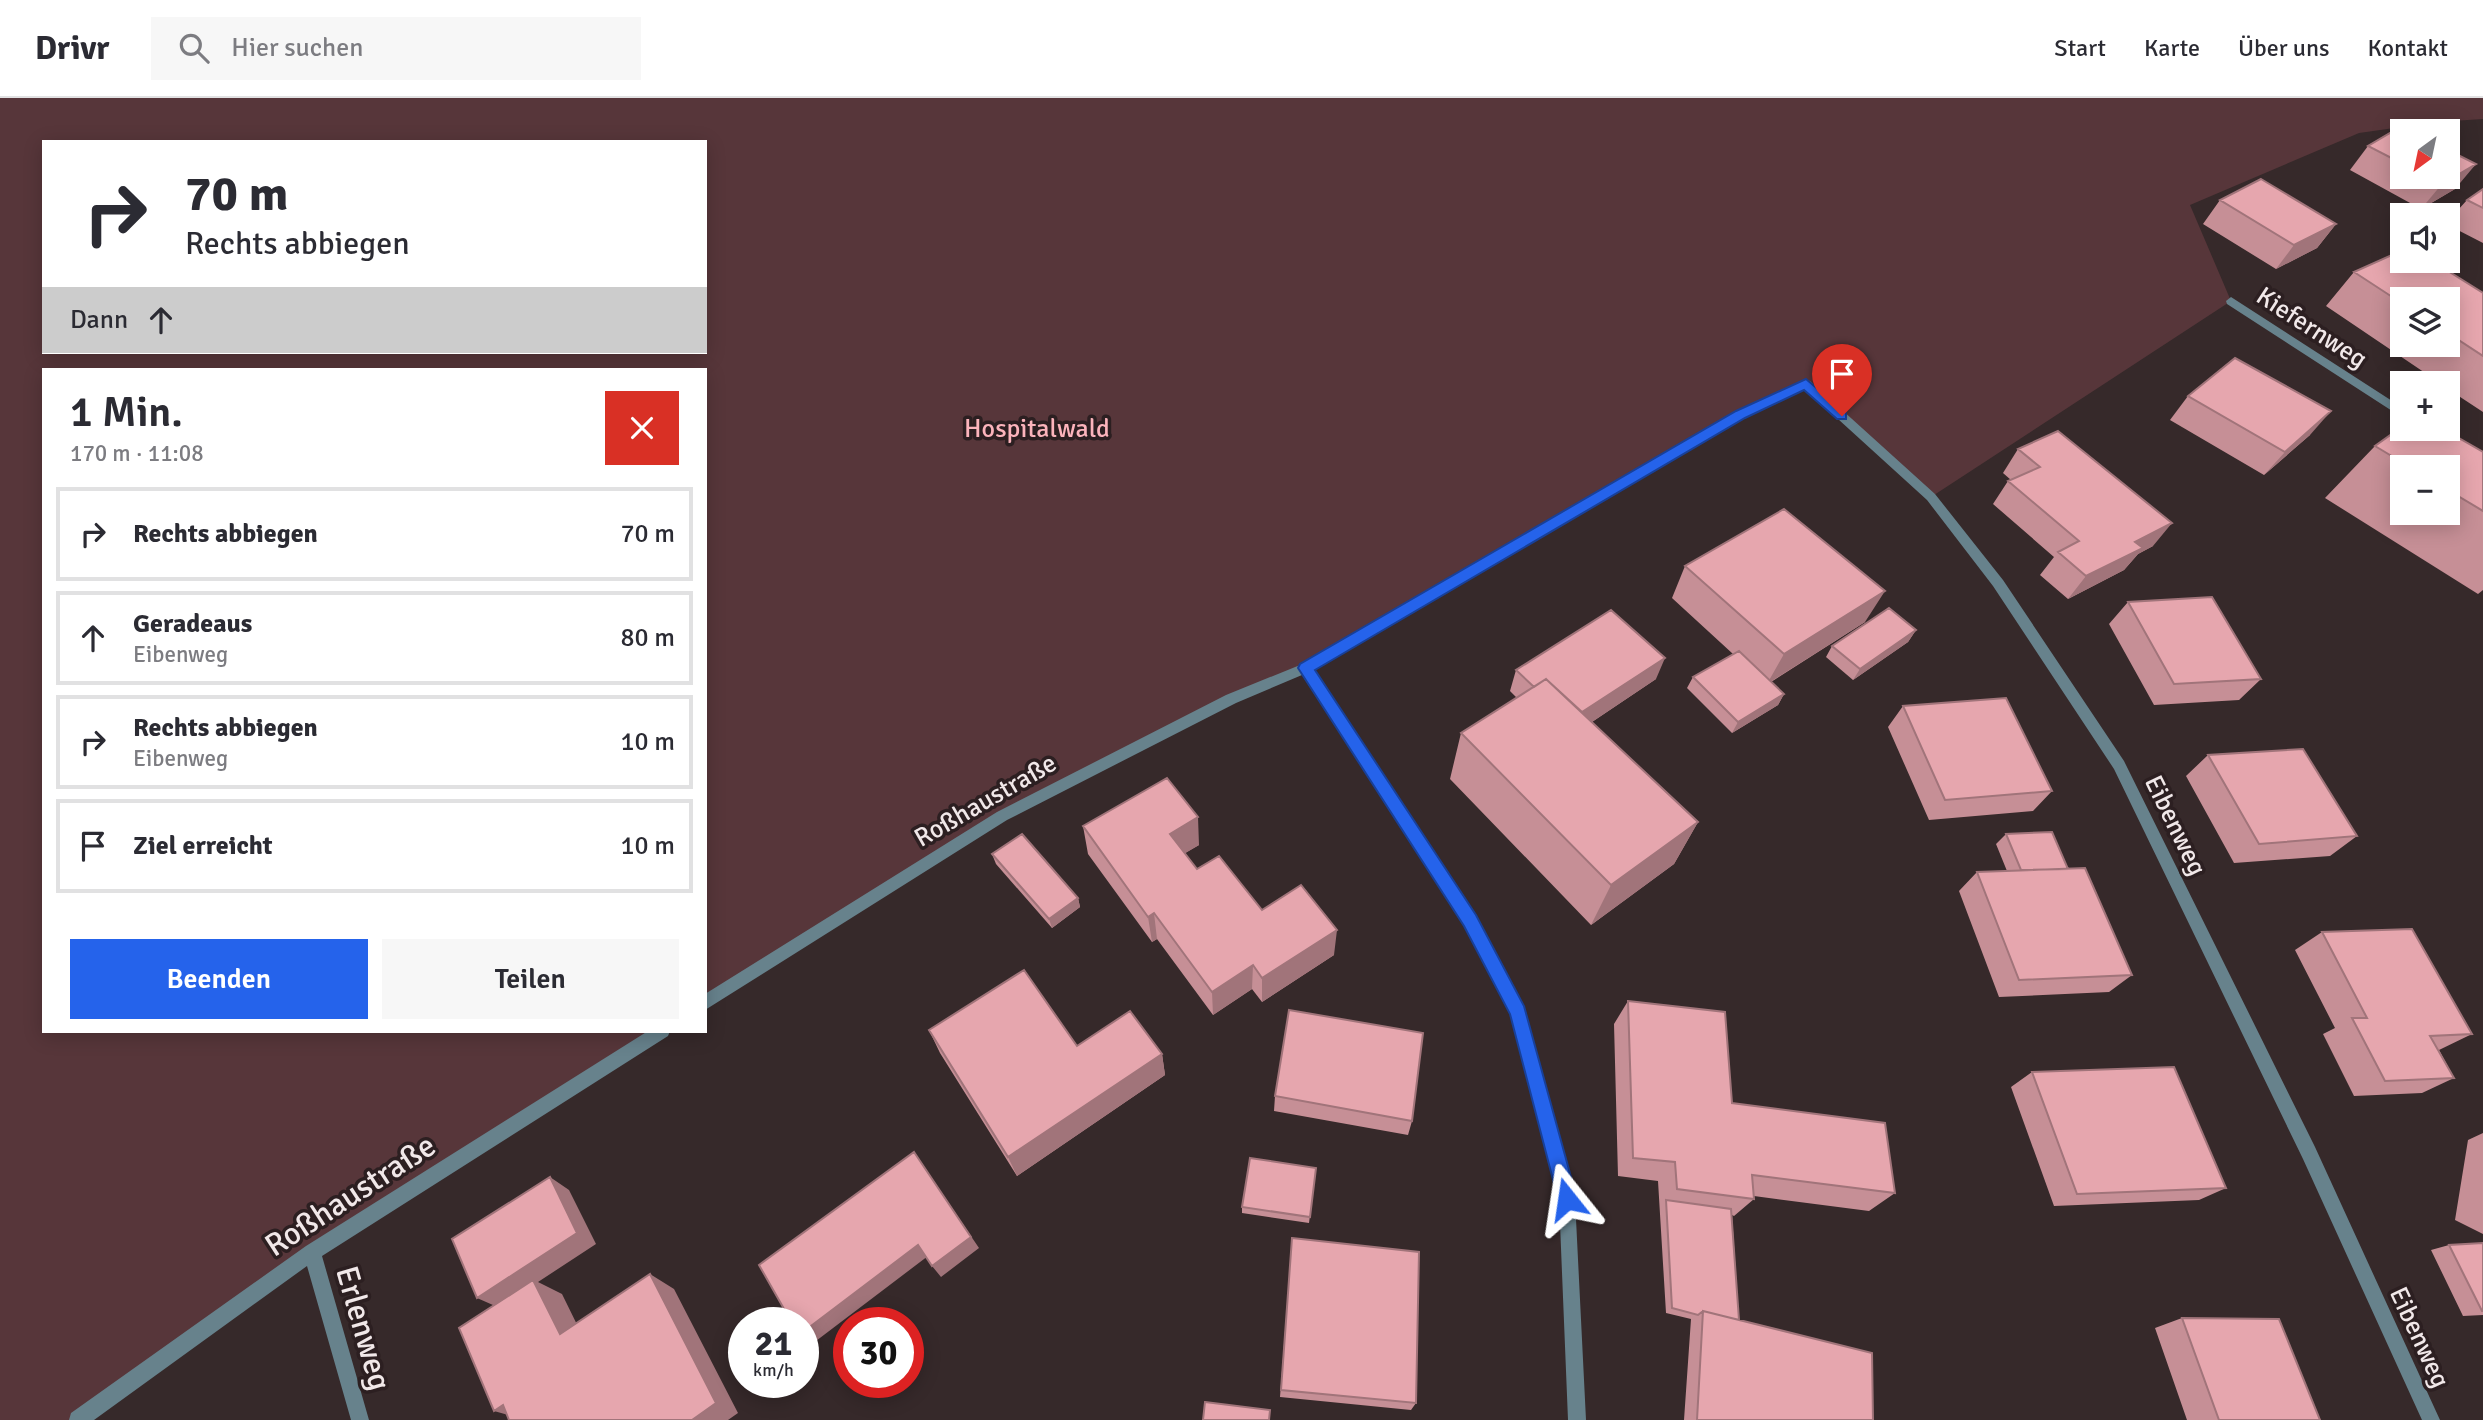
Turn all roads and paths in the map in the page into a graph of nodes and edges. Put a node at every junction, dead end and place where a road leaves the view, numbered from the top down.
1 (2231, 302) dead end
2 (2390, 406) edge
3 (1741, 414) joint
4 (1305, 668) junction
5 (707, 1002) edge
6 (659, 1033) edge
7 (312, 1252) junction
8 (78, 1420) edge
9 (360, 1420) edge
10 (1577, 1420) edge
11 (2431, 1420) edge

1 - 2 street, Kiefernweg
3 - 4 street, Roßhaustraße
3 - 11 street, Eibenweg
4 - 5 street, Roßhaustraße
4 - 10 street
6 - 7 street, Roßhaustraße
7 - 8 street, Roßhaustraße
7 - 9 street, Erlenweg

